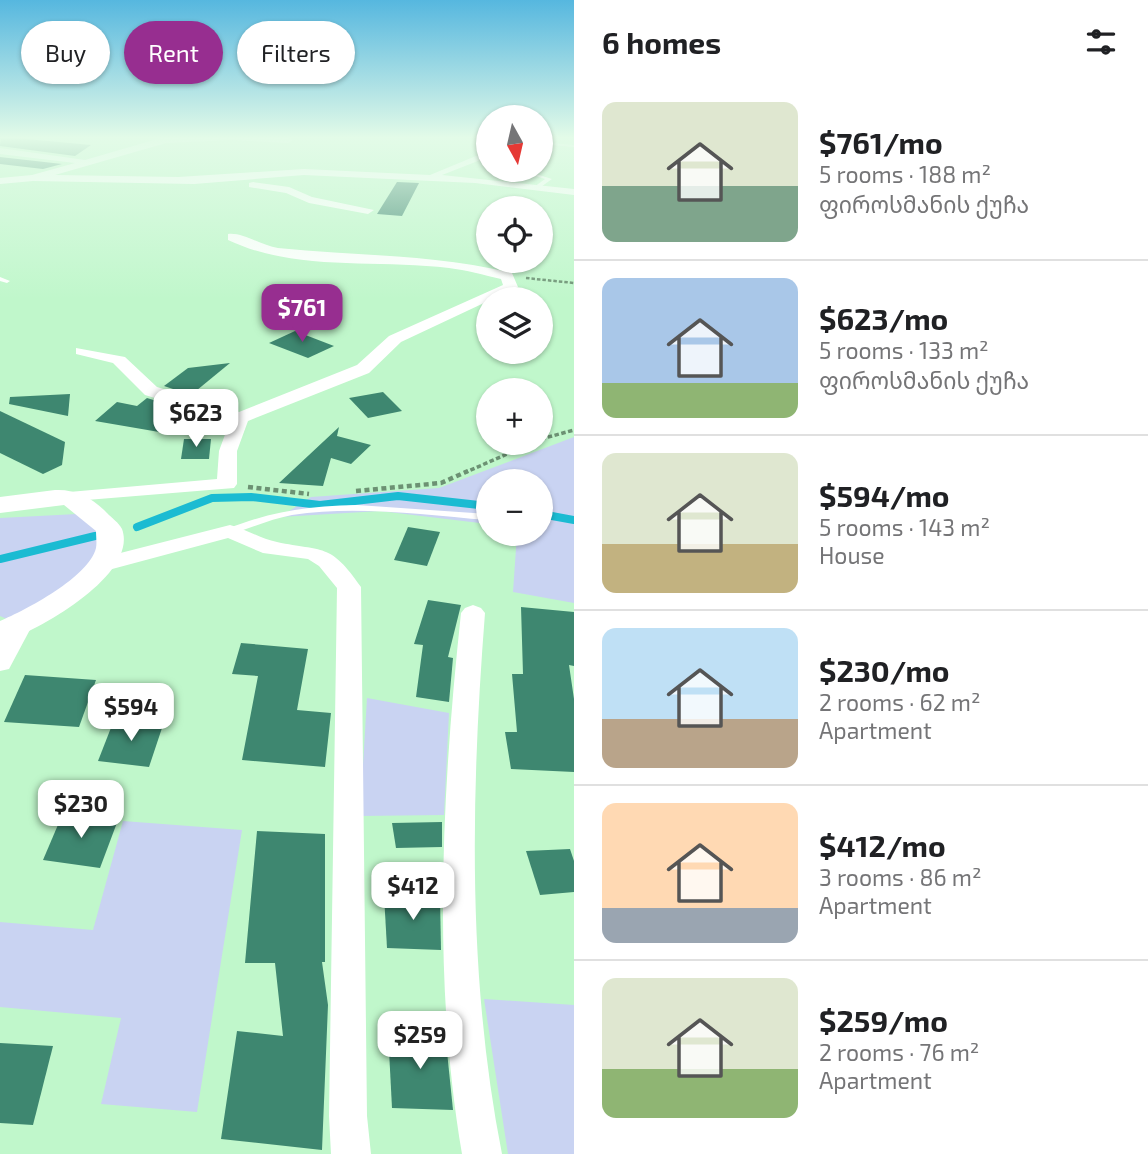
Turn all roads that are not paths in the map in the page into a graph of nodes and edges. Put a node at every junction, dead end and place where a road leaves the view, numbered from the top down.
1 (291, 191) edge
2 (368, 209) dead end
3 (232, 237) dead end
4 (82, 351) dead end
5 (240, 418) junction
6 (69, 498) junction
7 (0, 505) edge
8 (476, 516) edge
9 (230, 531) junction
10 (101, 565) junction
11 (473, 613) dead end
12 (10, 628) edge
13 (0, 663) edge
14 (351, 1154) edge
15 (482, 1154) edge

1 - 2 street
3 - 5 street
4 - 5 street
5 - 6 street
6 - 7 street
6 - 10 street
8 - 9 lane
9 - 10 street
9 - 14 street
10 - 12 street
11 - 15 street
12 - 13 street

